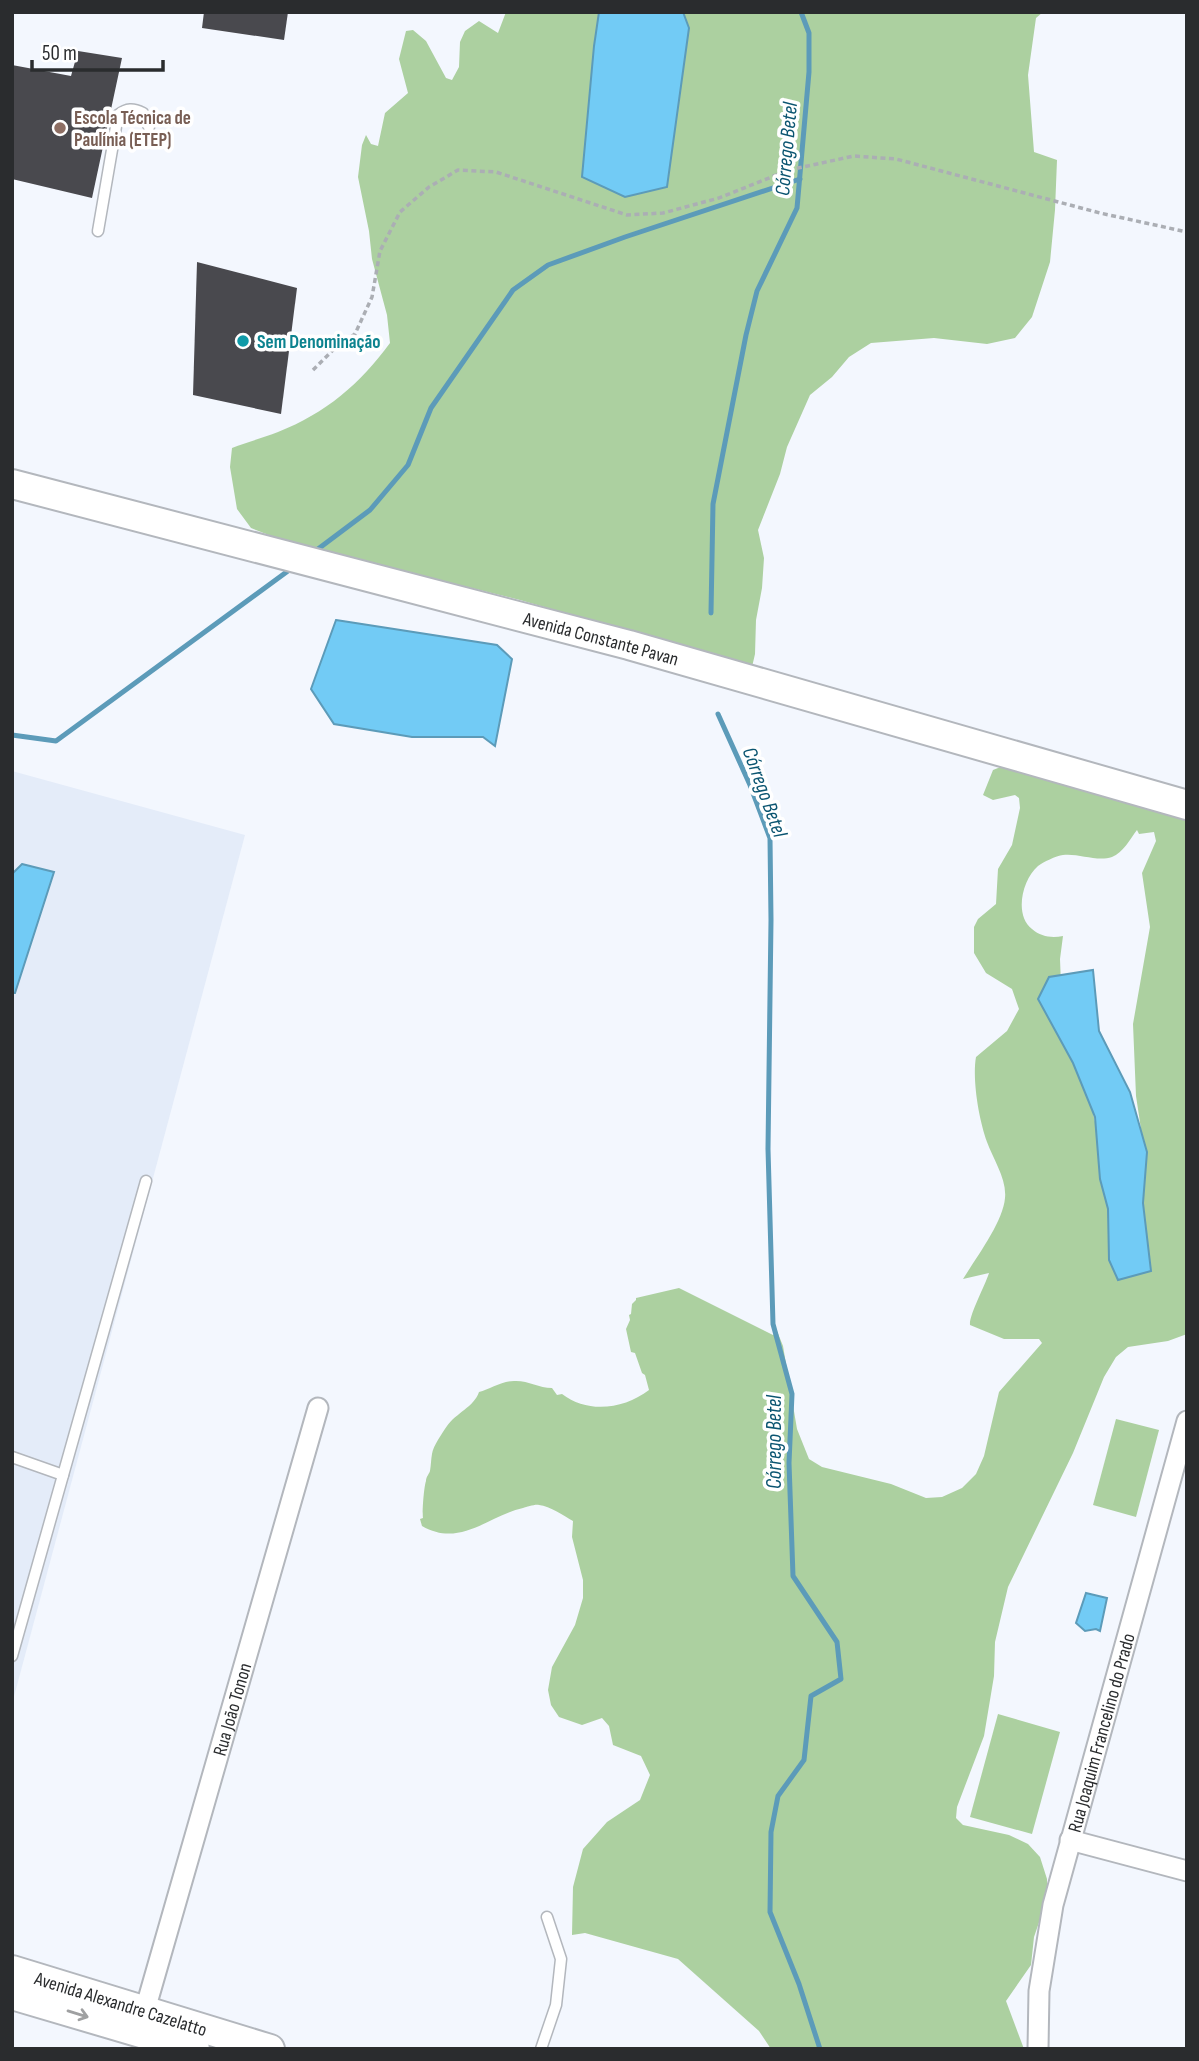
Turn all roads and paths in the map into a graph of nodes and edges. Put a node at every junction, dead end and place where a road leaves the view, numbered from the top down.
1 (149, 127) dead end
2 (98, 231) dead end
3 (1187, 232) edge
4 (313, 370) dead end
5 (12, 484) edge
6 (1187, 805) edge
7 (146, 1181) dead end
8 (318, 1408) dead end
9 (1187, 1421) edge
10 (12, 1457) edge
11 (63, 1475) junction
12 (12, 1656) edge
13 (1070, 1840) junction
14 (1187, 1871) edge
15 (547, 1917) dead end
16 (12, 1970) edge
17 (12, 1995) edge
18 (145, 2011) junction
19 (195, 2049) edge
20 (270, 2049) edge
21 (541, 2049) edge
22 (1038, 2049) edge

1 - 2 lane
3 - 4 path
5 - 6 street, Avenida Constante Pavan
7 - 11 lane
8 - 18 street, Rua João Tonon
9 - 13 street, Rua Joaquim Francelino do Prado
10 - 11 lane
11 - 12 lane
13 - 14 street
13 - 22 street, Rua Joaquim Francelino do Prado
15 - 21 lane
16 - 18 street, Avenida Alexandre Cazelatto
17 -> 19 street, Avenida Alexandre Cazelatto
18 - 20 street, Avenida Alexandre Cazelatto

